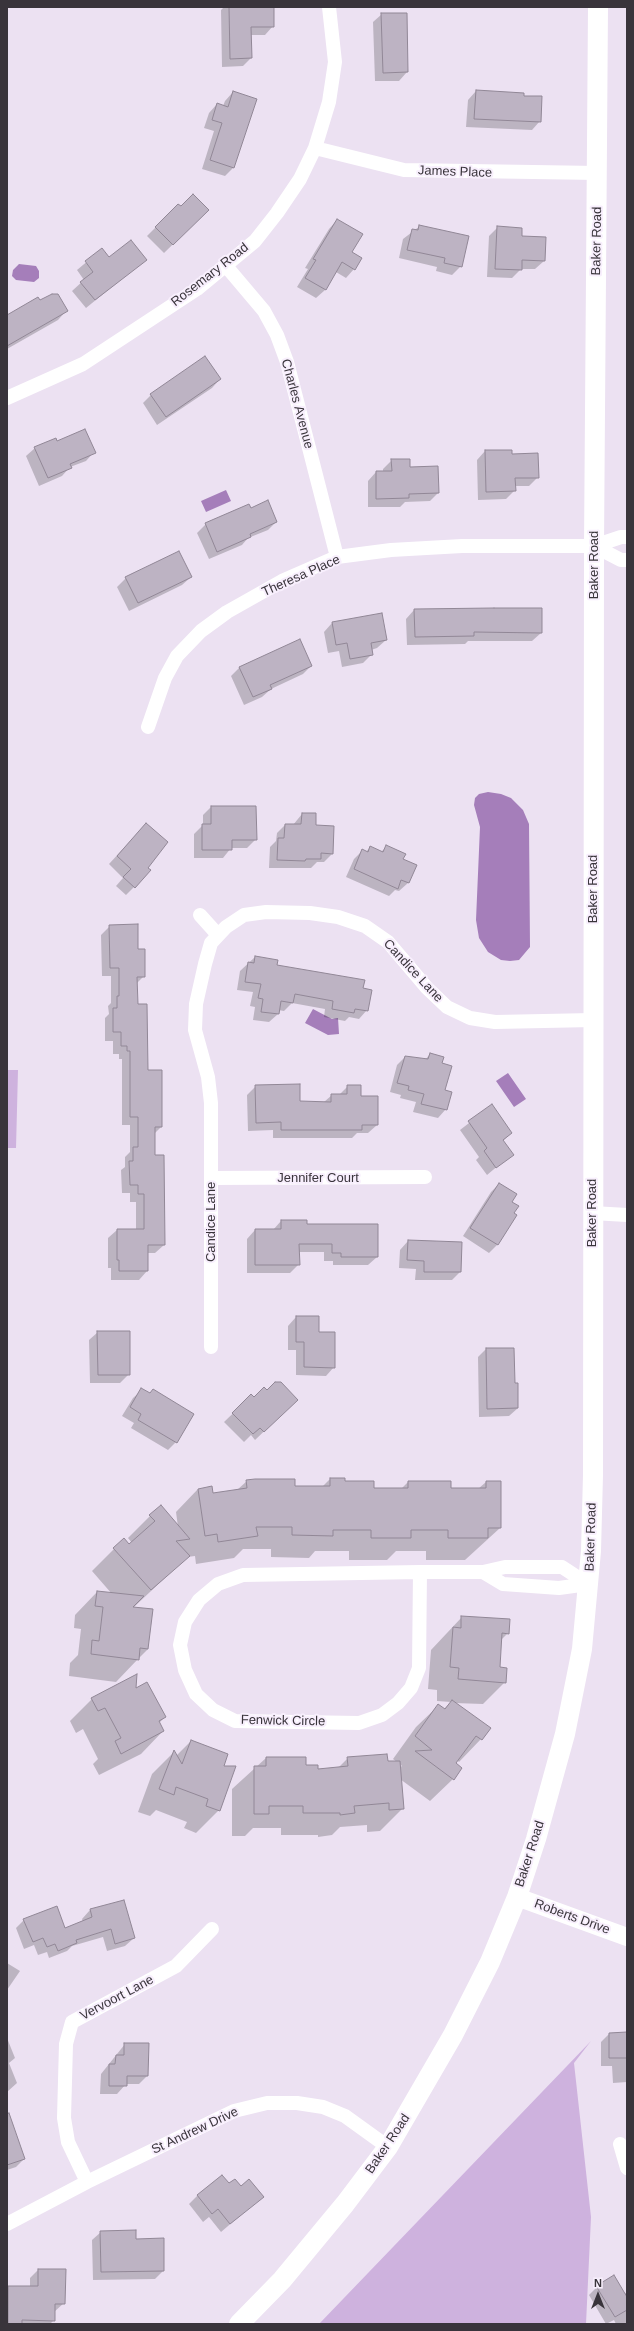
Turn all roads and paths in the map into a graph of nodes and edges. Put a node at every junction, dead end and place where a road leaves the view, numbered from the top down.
1 (329, 7) edge
2 (598, 7) edge
3 (315, 148) junction
4 (598, 173) junction
5 (226, 266) junction
6 (7, 398) edge
7 (627, 537) edge
8 (594, 546) junction
9 (337, 557) junction
10 (627, 560) edge
11 (148, 727) dead end
12 (200, 915) dead end
13 (218, 935) junction
14 (593, 1020) junction
15 (426, 1177) dead end
16 (211, 1178) junction
17 (592, 1212) junction
18 (627, 1215) edge
19 (211, 1347) dead end
20 (420, 1572) junction
21 (483, 1572) junction
22 (588, 1584) junction
23 (517, 1897) junction
24 (212, 1929) dead end
25 (627, 1937) edge
26 (620, 2144) dead end
27 (388, 2147) junction
28 (627, 2168) edge
29 (86, 2182) junction
30 (7, 2224) edge
31 (239, 2324) edge

1 - 3 street, Rosemary Road
2 - 4 main road, Baker Road
3 - 4 street, James Place
3 - 5 street, Rosemary Road
4 - 8 main road, Baker Road
5 - 6 street, Rosemary Road
5 - 9 street, Charles Avenue
7 - 8 street
8 - 9 street, Theresa Place
8 - 10 street
8 - 14 main road, Baker Road
9 - 11 street, Theresa Place
12 - 13 street
13 - 14 street, Candice Lane
13 - 16 street, Candice Lane
14 - 17 main road, Baker Road
15 - 16 street, Jennifer Court
16 - 19 street, Candice Lane
17 - 18 street
17 - 22 main road, Baker Road
20 - 20 street, Fenwick Circle
20 - 21 street, Fenwick Circle
21 - 22 street
21 - 22 street, Fenwick Circle
22 - 23 main road, Baker Road
23 - 25 street, Roberts Drive
23 - 27 main road, Baker Road
24 - 29 street, Vervoort Lane
26 - 28 street
27 - 29 street, St Andrew Drive
27 - 31 main road, Baker Road
29 - 30 street, St Andrew Drive

